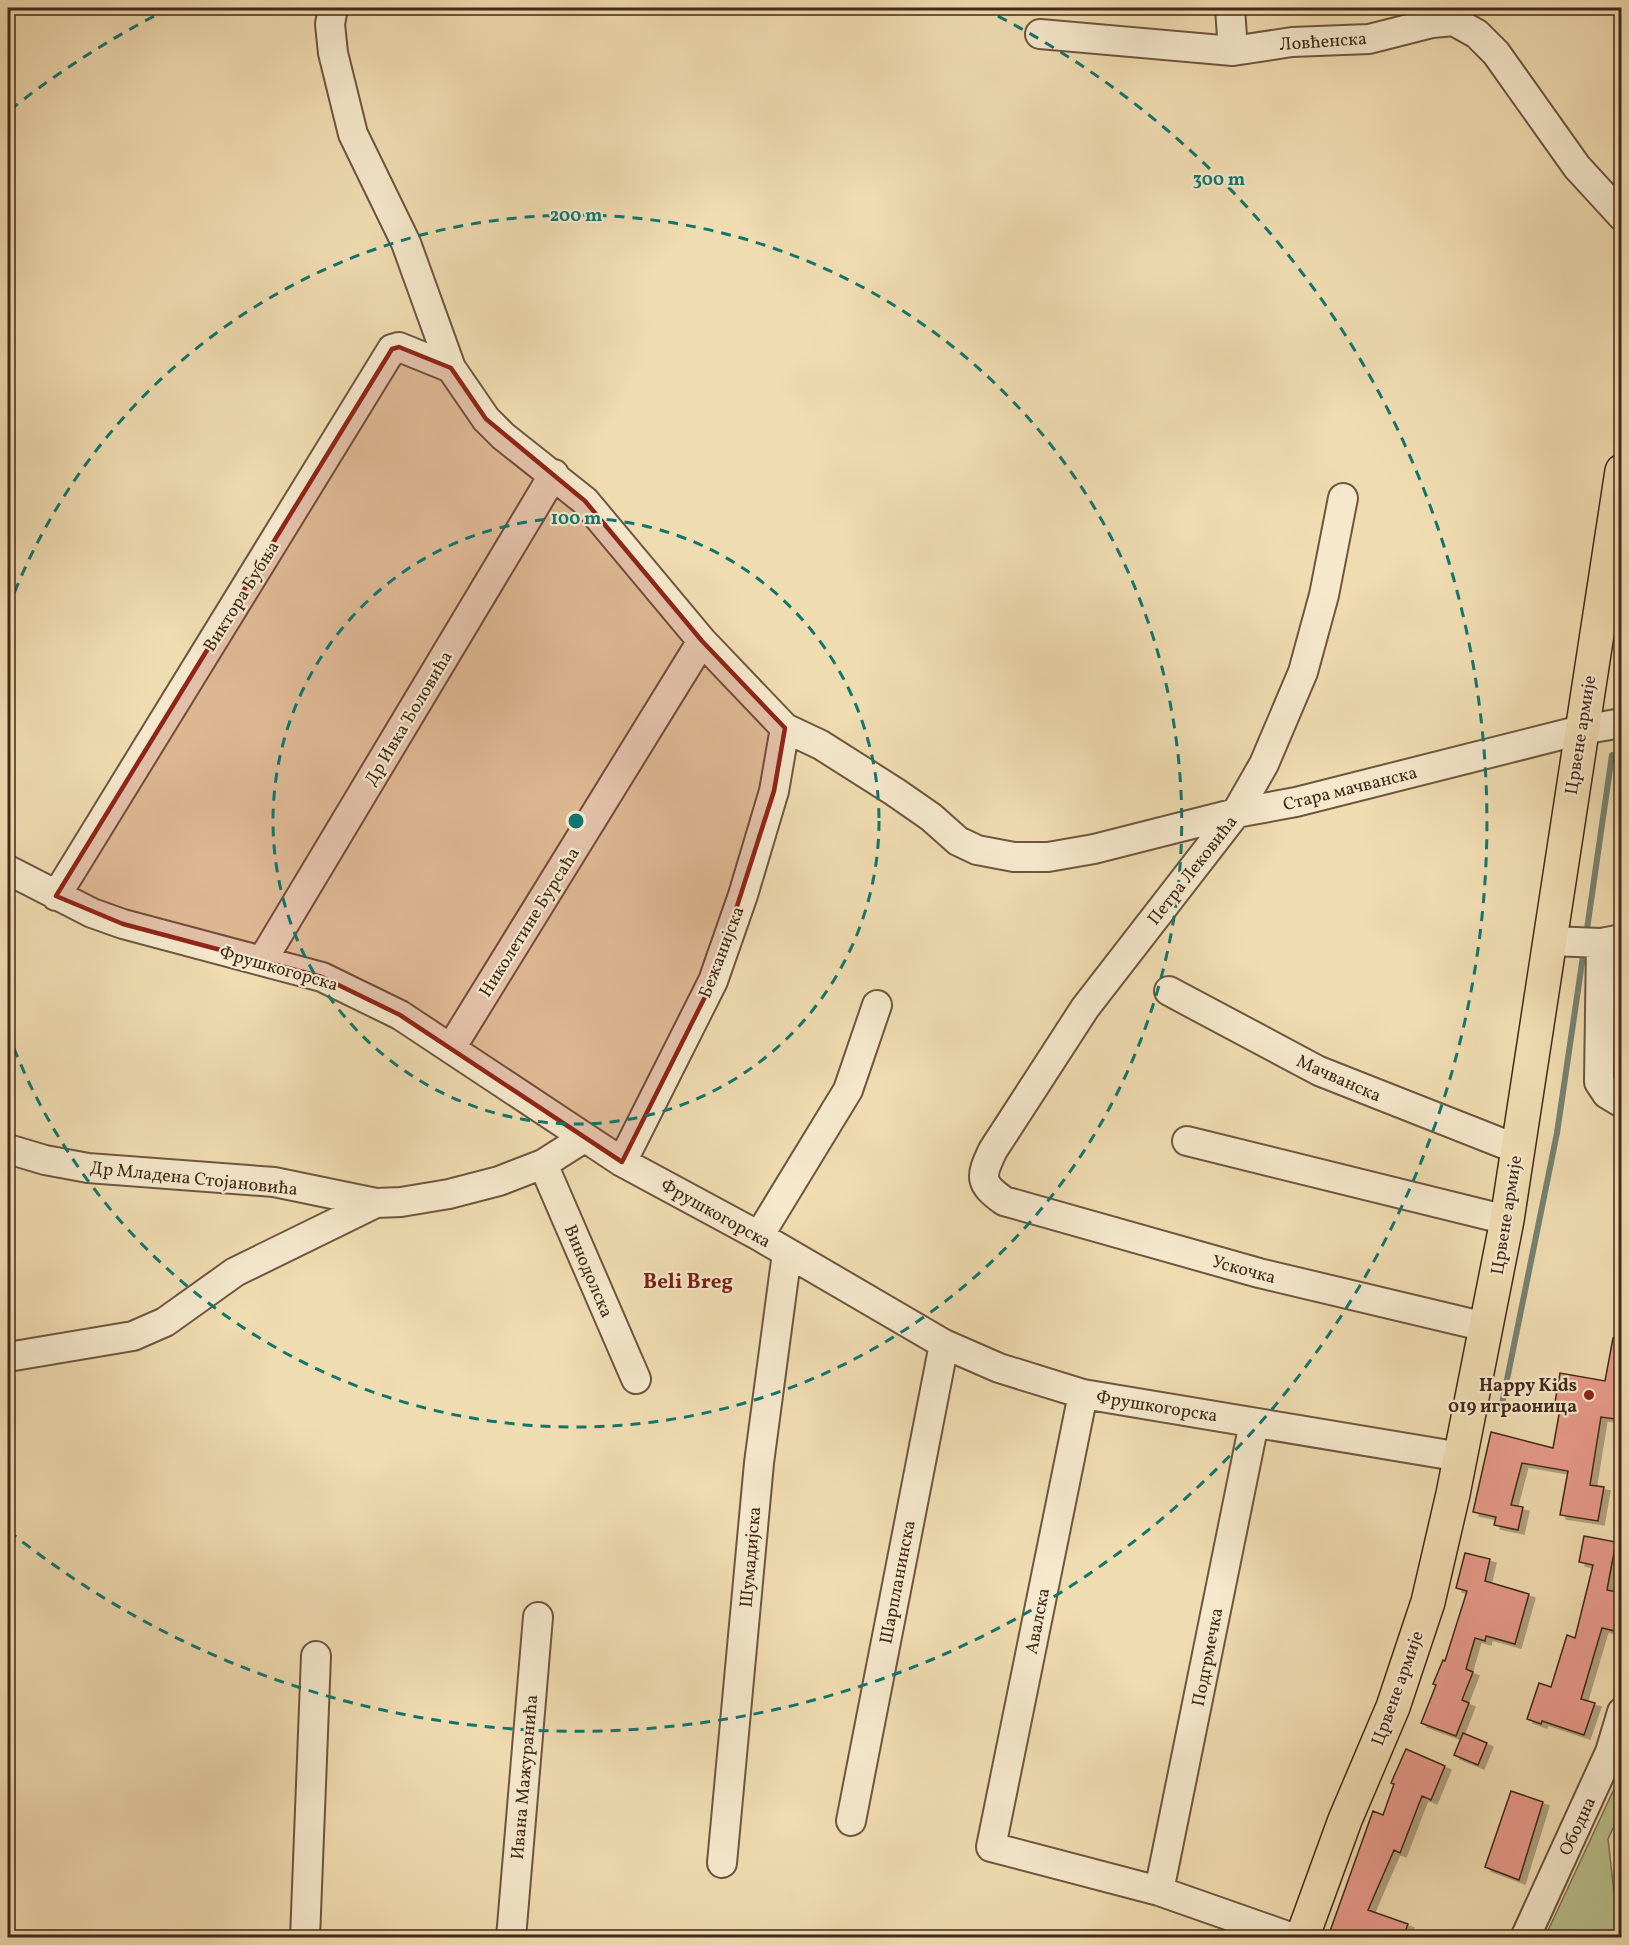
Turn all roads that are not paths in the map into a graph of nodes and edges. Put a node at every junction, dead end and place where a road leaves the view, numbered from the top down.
1 (1230, 8) edge
2 (332, 16) edge
3 (1040, 34) dead end
4 (1233, 51) junction
5 (1622, 216) edge
6 (451, 368) junction
7 (1622, 471) edge
8 (554, 474) junction
9 (1343, 498) dead end
10 (702, 641) junction
11 (1622, 723) edge
12 (784, 728) junction
13 (1581, 730) junction
14 (1264, 764) junction
15 (1296, 802) junction
16 (1236, 813) junction
17 (8, 870) edge
18 (56, 896) junction
19 (1550, 941) junction
20 (1611, 941) edge
21 (262, 961) junction
22 (1169, 991) dead end
23 (877, 1005) dead end
24 (451, 1048) junction
25 (1622, 1103) edge
26 (584, 1138) junction
27 (1187, 1141) dead end
28 (8, 1149) edge
29 (1517, 1149) junction
30 (622, 1162) junction
31 (543, 1164) junction
32 (1004, 1201) joint
33 (376, 1203) junction
34 (1507, 1220) junction
35 (759, 1236) junction
36 (788, 1253) junction
37 (1486, 1327) junction
38 (944, 1344) junction
39 (8, 1357) edge
40 (636, 1379) dead end
41 (1083, 1394) junction
42 (1254, 1423) junction
43 (1461, 1457) junction
44 (538, 1617) dead end
45 (316, 1656) dead end
46 (1622, 1712) edge
47 (850, 1821) dead end
48 (722, 1863) dead end
49 (1159, 1891) junction
50 (305, 1938) edge
51 (511, 1938) edge
52 (1293, 1938) edge
53 (1302, 1938) edge
54 (1525, 1938) edge

1 - 4 street
2 - 6 street
3 - 4 street, Ловћенска
4 - 5 street, Ловћенска
6 - 8 street
6 - 18 street, Виктора Бубња
7 - 13 main road, Црвене армије
8 - 10 street
8 - 21 street, Др Ивка Ђоловића
9 - 14 street, Петра Лековића
10 - 12 street
10 - 24 street, Николетине Бурсаћа
11 - 13 street, Стара мачванска
12 - 16 street, Стара мачванска
12 - 30 street, Бежанијска
13 - 15 street, Стара мачванска
13 - 19 main road, Црвене армије
14 - 15 street
14 - 16 street, Петра Лековића
15 - 16 street, Стара мачванска
16 - 32 street, Петра Лековића
17 - 18 street, Фрушкогорска
18 - 21 street, Фрушкогорска
19 - 20 street
19 - 29 main road, Црвене армије
20 - 25 street
21 - 24 street, Фрушкогорска
22 - 29 street, Мачванска
23 - 35 street
24 - 26 street, Фрушкогорска
26 - 30 street, Фрушкогорска
26 - 31 street, Др Младена Стојановића
27 - 34 street
28 - 33 street, Др Младена Стојановића
29 - 34 main road, Црвене армије
30 - 35 street, Фрушкогорска
31 - 33 street, Др Младена Стојановића
31 - 40 street, Винодолска
32 - 37 street, Ускочка
33 - 39 street
34 - 37 main road, Црвене армије
35 - 36 street, Фрушкогорска
36 - 38 street, Фрушкогорска
36 - 48 street, Шумадијска
37 - 43 main road, Црвене армије
38 - 41 street, Фрушкогорска
38 - 47 street, Шарпланинска
41 - 42 street, Фрушкогорска
41 - 49 street, Авалска
42 - 43 street, Фрушкогорска
42 - 49 street, Подгрмечка
43 - 53 main road, Црвене армије
44 - 51 street, Ивана Мажуранића
45 - 50 street
46 - 54 street, Ободна
49 - 52 street

